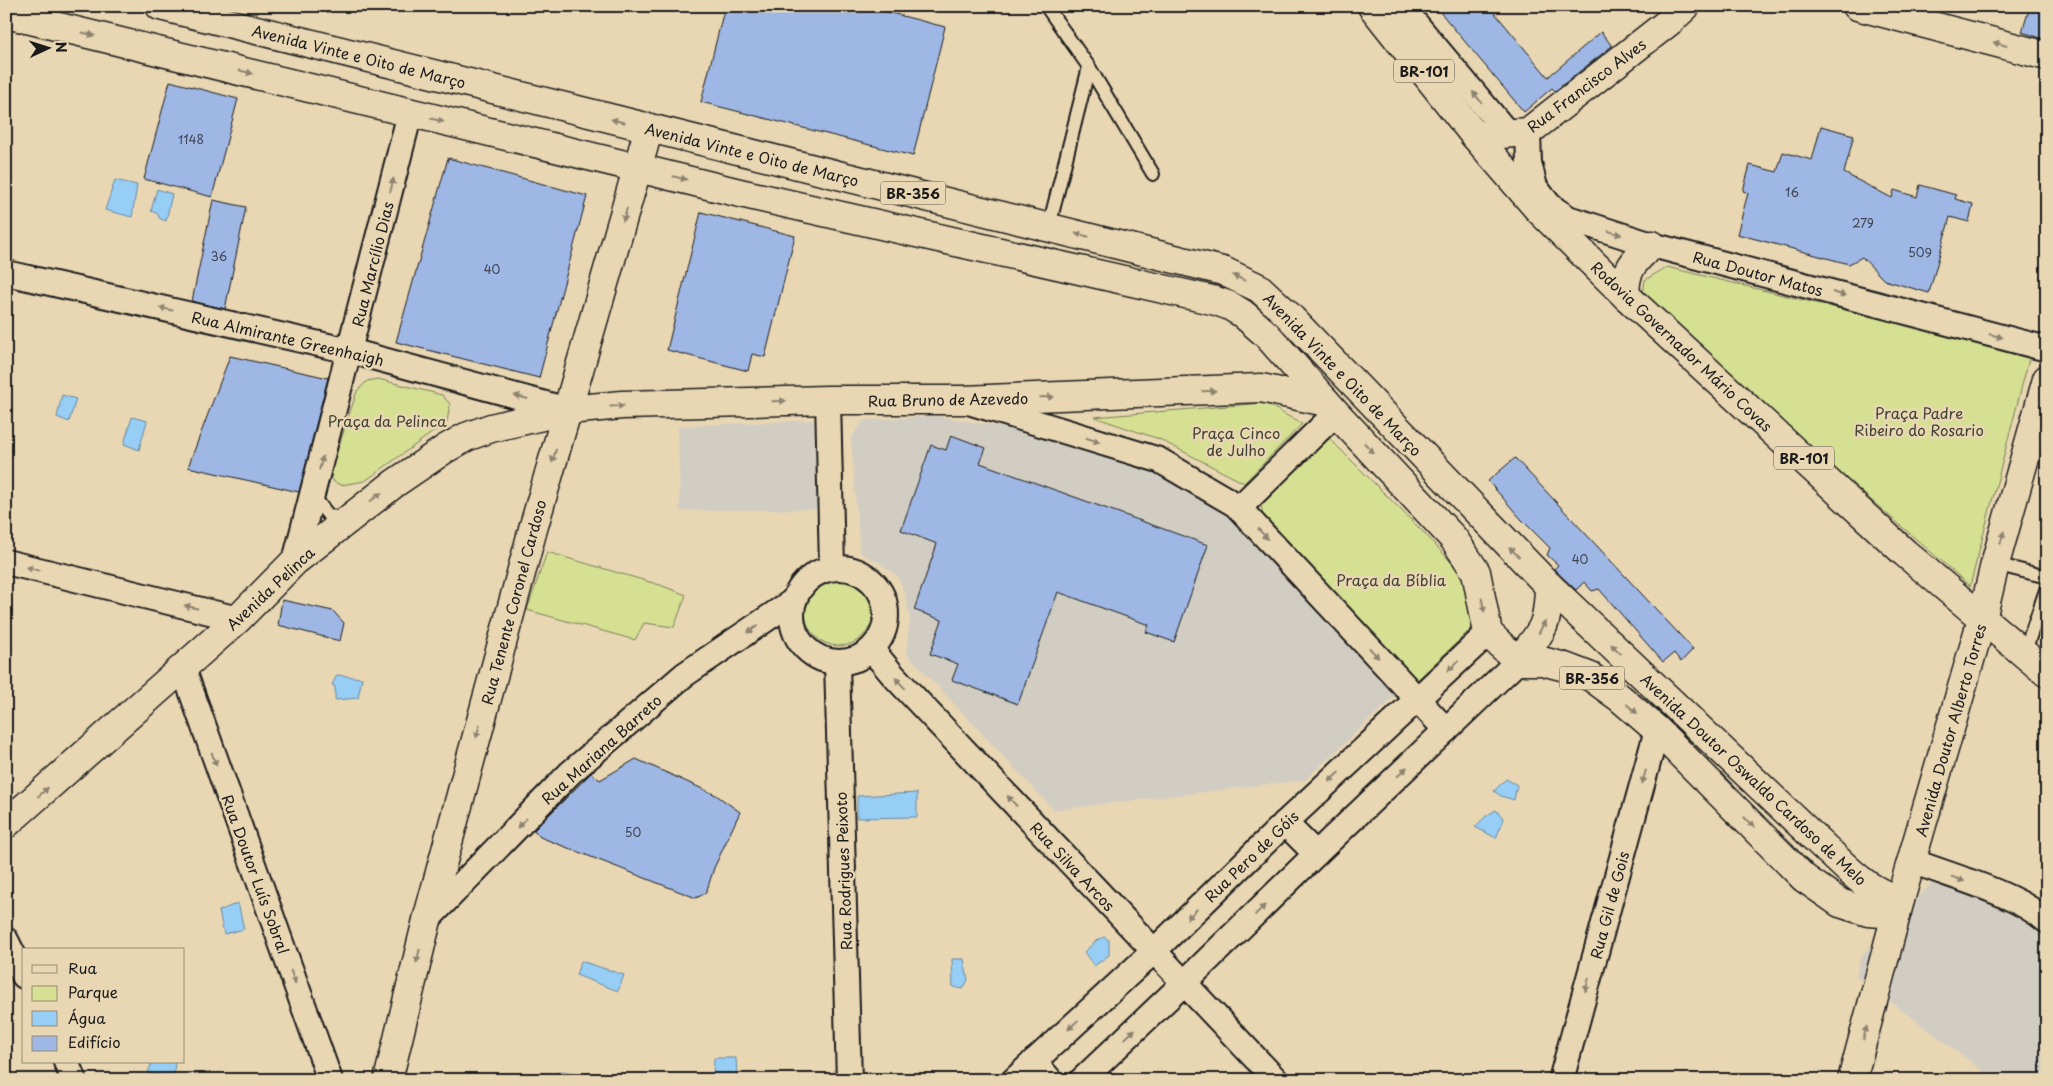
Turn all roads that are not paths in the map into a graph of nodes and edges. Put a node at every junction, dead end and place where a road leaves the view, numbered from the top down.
1 (160, 6) edge
2 (1046, 6) edge
3 (1372, 6) edge
4 (1401, 6) edge
5 (1686, 6) edge
6 (1857, 6) edge
7 (6, 14) edge
8 (2047, 56) edge
9 (1089, 67) junction
10 (410, 113) junction
11 (649, 128) junction
12 (1518, 134) junction
13 (1476, 136) junction
14 (639, 168) junction
15 (1153, 174) dead end
16 (1049, 226) junction
17 (1652, 245) junction
18 (1191, 263) junction
19 (6, 274) edge
20 (1127, 281) junction
21 (1626, 296) junction
22 (2047, 349) edge
23 (350, 351) junction
24 (2047, 379) edge
25 (828, 400) junction
26 (963, 400) junction
27 (1331, 407) junction
28 (568, 410) junction
29 (312, 495) junction
30 (1239, 508) junction
31 (348, 518) junction
32 (295, 561) junction
33 (6, 562) edge
34 (1995, 564) junction
35 (832, 567) junction
36 (2047, 577) edge
37 (1549, 586) junction
38 (2047, 587) edge
39 (793, 601) junction
40 (238, 619) junction
41 (1982, 619) junction
42 (1488, 633) junction
43 (872, 650) junction
44 (2024, 654) junction
45 (1518, 661) junction
46 (837, 663) junction
47 (183, 668) junction
48 (2047, 673) edge
49 (1418, 700) junction
50 (1446, 730) junction
51 (1657, 730) junction
52 (1285, 823) junction
53 (6, 824) edge
54 (1316, 854) junction
55 (1912, 862) junction
56 (1898, 907) junction
57 (427, 920) junction
58 (2047, 921) edge
59 (6, 940) edge
60 (1154, 951) junction
61 (16, 971) edge
62 (1184, 984) junction
63 (1034, 1062) junction
64 (67, 1064) edge
65 (74, 1080) edge
66 (330, 1080) edge
67 (388, 1080) edge
68 (849, 1080) edge
69 (1014, 1080) edge
70 (1050, 1080) edge
71 (1082, 1080) edge
72 (1276, 1080) edge
73 (1561, 1080) edge
74 (1852, 1080) edge

11 -> 1 main road, Avenida Vinte e Oito de Março / BR-356
2 - 9 lane
3 - 13 main road, Rodovia Governador Mário Covas / BR-101
12 -> 4 street
5 - 12 main road, Rua Francisco Alves
8 -> 6 main road
7 -> 10 main road, Avenida Vinte e Oito de Março
9 - 15 lane
9 - 16 lane
10 -> 14 main road, Avenida Vinte e Oito de Março
23 -> 10 street, Rua Marcílio Dias
11 - 14 main road, Rua Tenente Coronel Cardoso
11 - 16 main road, Avenida Vinte e Oito de Março / BR-356
12 - 13 main road, Rua Francisco Alves
12 -> 17 street, Rua Doutor Matos
13 - 21 main road, Rodovia Governador Mário Covas / BR-101
14 -> 20 main road, Avenida Vinte e Oito de Março
14 -> 28 main road, Rua Tenente Coronel Cardoso
18 -> 16 main road, Avenida Vinte e Oito de Março / BR-356
17 - 21 main road
17 -> 22 street, Rua Doutor Matos
18 - 20 main road
37 -> 18 main road, Avenida Vinte e Oito de Março / BR-356
23 -> 19 street, Rua Almirante Greenhaigh
20 - 27 main road, Avenida Vinte e Oito de Março
21 - 41 main road, Rodovia Governador Mário Covas / BR-101
28 -> 23 street, Rua Almirante Greenhaigh
29 -> 23 street, Rua Marcílio Dias
34 -> 24 main road, Avenida Doutor Alberto Torres
25 - 26 main road, Rua Bruno de Azevedo
28 -> 25 main road, Rua Bruno de Azevedo
25 - 35 street
26 -> 27 main road, Rua Bruno de Azevedo
26 -> 30 street
27 - 30 street
27 -> 42 main road
31 -> 28 main road, Avenida Pelinca
28 -> 57 main road, Rua Tenente Coronel Cardoso
29 - 31 lane
29 - 32 street, Rua Marcílio Dias
30 -> 49 street
31 - 32 main road, Avenida Pelinca
32 - 40 main road, Avenida Pelinca
40 -> 33 street
34 - 36 lane
34 - 41 main road, Avenida Doutor Alberto Torres
35 - 39 street
35 - 43 street
45 -> 37 main road
56 -> 37 main road, Avenida Doutor Oswaldo Cardoso de Melo / BR-356
38 - 44 lane
39 - 46 street
39 -> 57 street, Rua Mariana Barreto
40 - 47 main road, Avenida Pelinca
41 - 44 main road, Rodovia Governador Mário Covas
41 - 55 main road, Avenida Doutor Alberto Torres
42 - 45 main road
42 -> 49 street, Rua Pero de Góis
43 - 46 street
60 -> 43 street, Rua Silva Arcos
44 - 48 main road, Rodovia Governador Mário Covas
45 - 50 street
45 -> 51 main road, Avenida Doutor Oswaldo Cardoso de Melo / BR-356
46 - 68 street, Rua Rodrigues Peixoto
53 -> 47 main road, Avenida Pelinca
47 -> 66 street, Rua Doutor Luís Sobral
49 - 50 street
49 -> 52 street, Rua Pero de Góis
54 -> 50 street
51 -> 56 main road, Avenida Doutor Oswaldo Cardoso de Melo / BR-356
51 -> 73 street, Rua Gil de Gois
52 - 54 street
52 -> 60 street, Rua Pero de Góis
62 -> 54 street
55 - 56 main road, Avenida Doutor Alberto Torres
55 -> 58 street
74 -> 56 main road, Avenida Doutor Alberto Torres
57 -> 67 main road, Rua Tenente Coronel Cardoso
59 - 61 street
60 - 62 street, Rua Silva Arcos
60 -> 63 street, Rua Pero de Góis
71 -> 62 street
62 - 72 street, Rua Silva Arcos
63 - 69 street, Rua Pero de Góis
63 - 70 street
64 - 65 street

